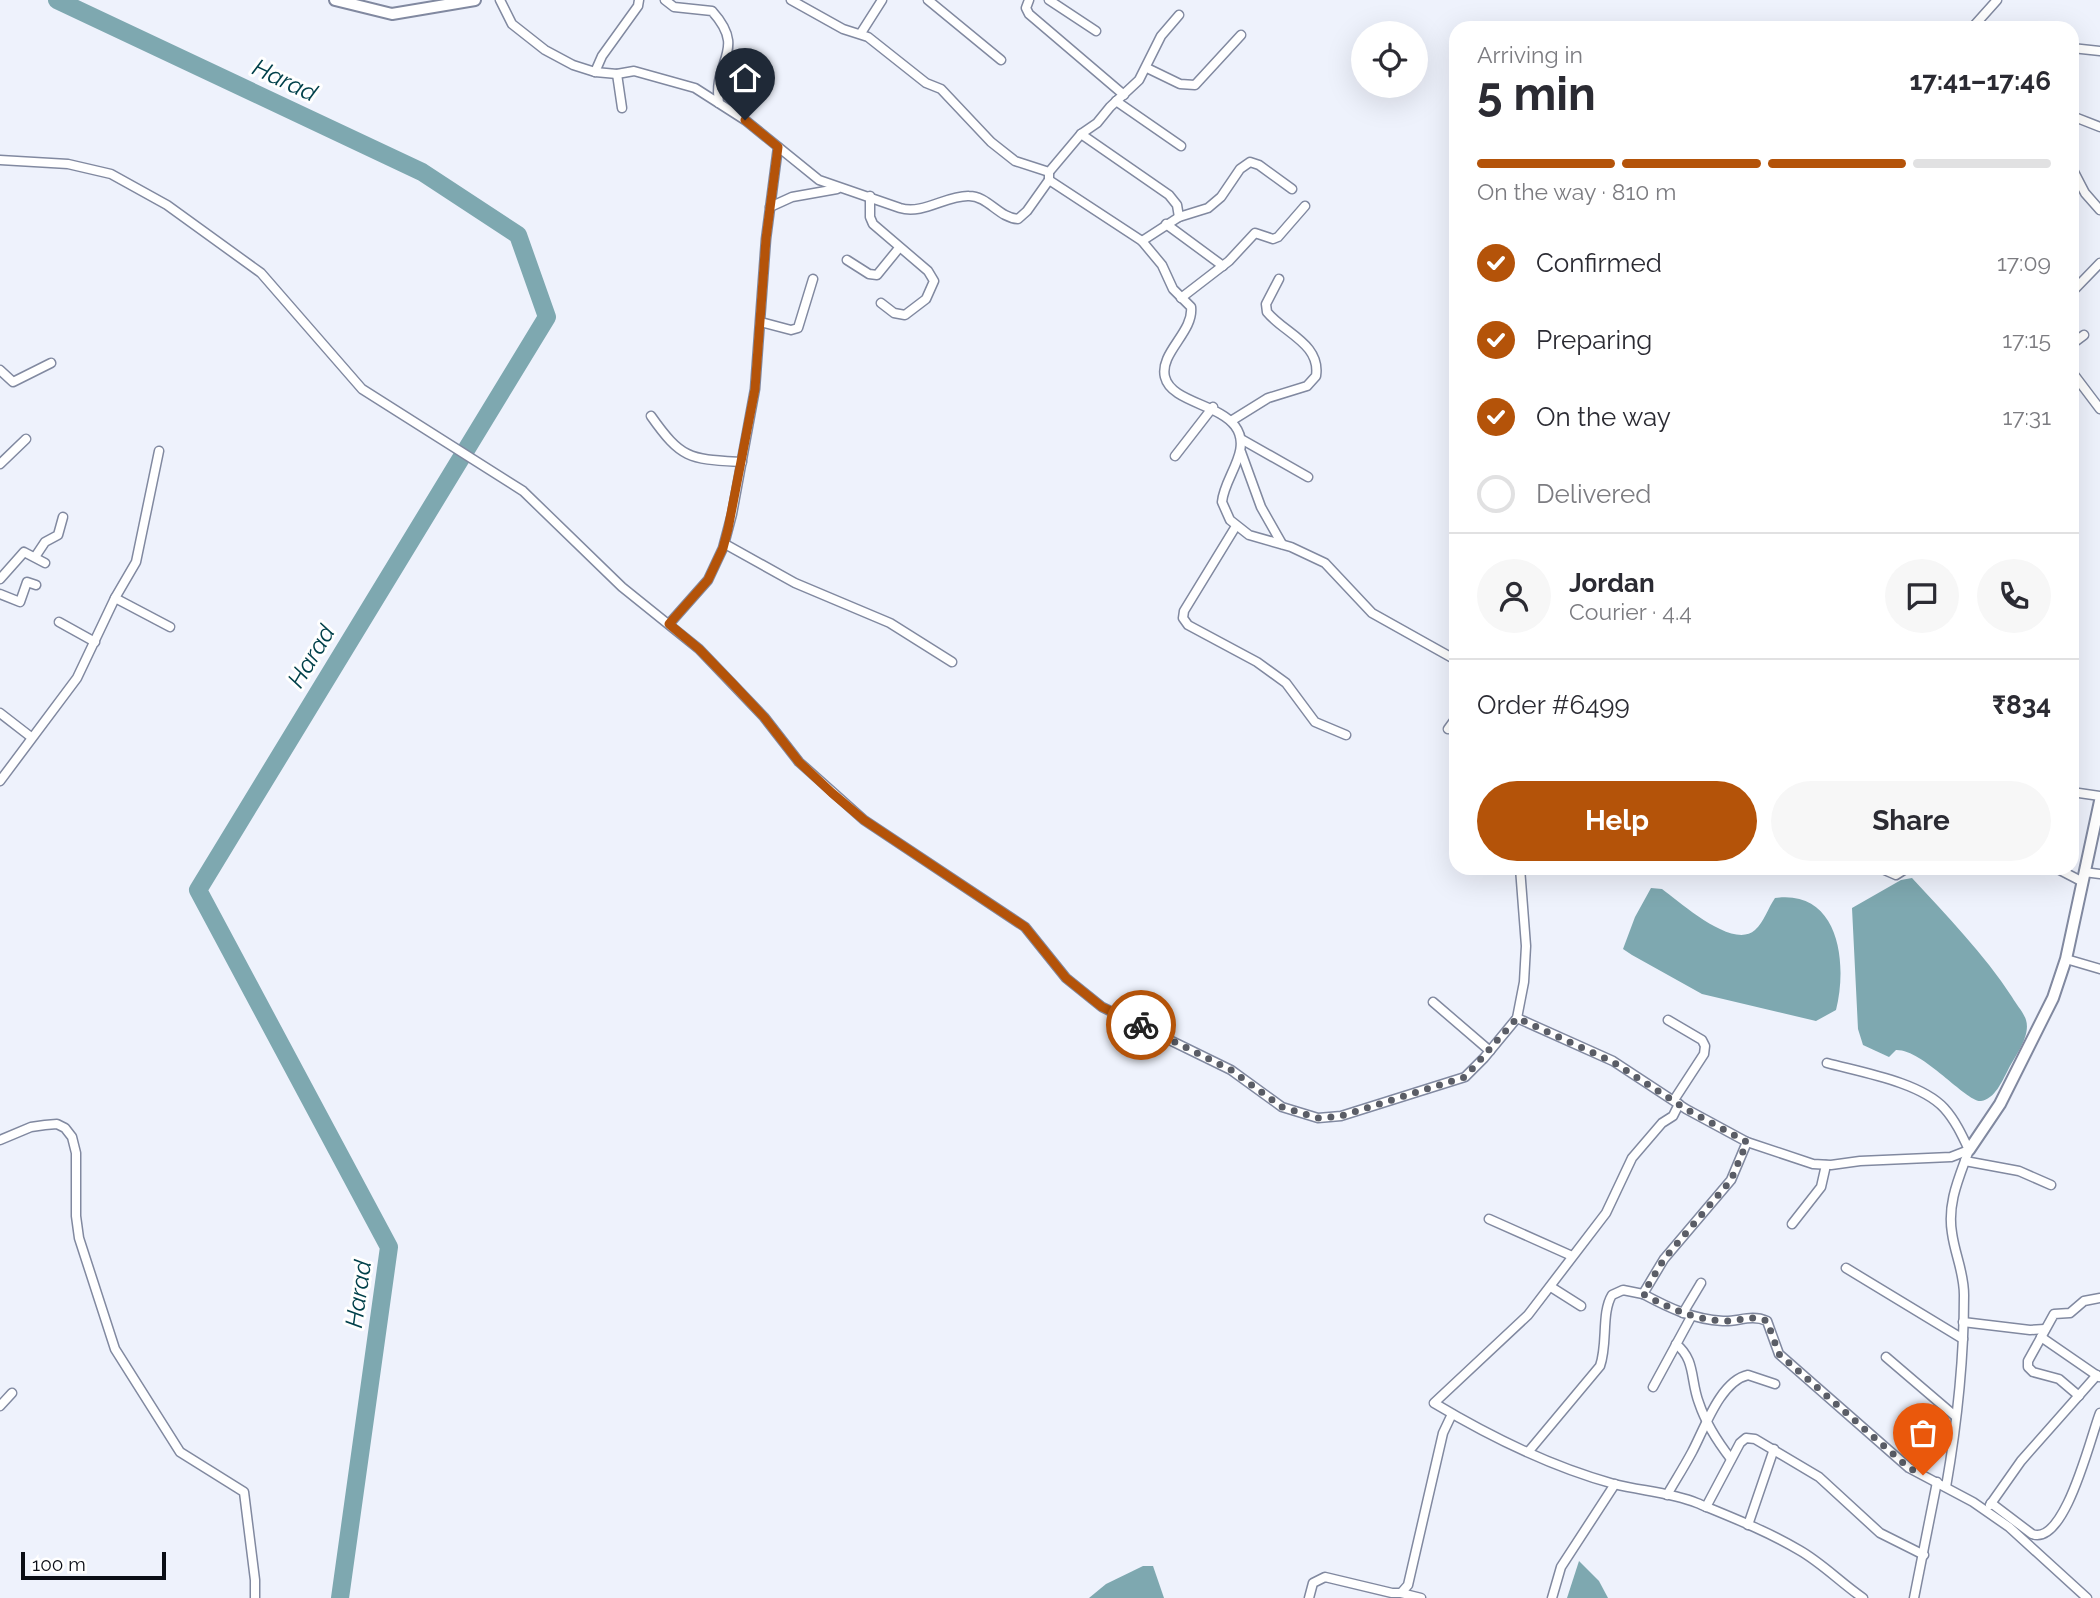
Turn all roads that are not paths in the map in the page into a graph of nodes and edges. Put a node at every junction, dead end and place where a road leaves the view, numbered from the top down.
1 (335, 0) edge
2 (475, 0) edge
3 (500, 0) edge
4 (639, 0) edge
5 (665, 0) edge
6 (791, 0) edge
7 (882, 0) edge
8 (928, 0) edge
9 (1029, 0) edge
10 (1049, 0) edge
11 (1997, 0) edge
12 (1179, 15) dead end
13 (1978, 21) edge
14 (1096, 31) dead end
15 (861, 33) junction
16 (1241, 36) dead end
17 (2079, 49) edge
18 (2100, 51) edge
19 (1000, 60) dead end
20 (1147, 68) junction
21 (595, 72) junction
22 (617, 74) junction
23 (1120, 98) junction
24 (719, 103) junction
25 (622, 108) dead end
26 (2079, 119) edge
27 (2100, 127) edge
28 (1081, 134) junction
29 (1181, 146) dead end
30 (778, 147) junction
31 (0, 160) edge
32 (1049, 176) junction
33 (2079, 181) edge
34 (841, 188) junction
35 (1292, 189) dead end
36 (870, 196) junction
37 (1305, 206) dead end
38 (770, 207) junction
39 (2100, 210) edge
40 (1179, 217) junction
41 (1166, 224) junction
42 (1142, 241) junction
43 (899, 248) junction
44 (847, 260) dead end
45 (2100, 263) edge
46 (1223, 266) junction
47 (813, 279) dead end
48 (1279, 279) dead end
49 (2079, 285) edge
50 (1181, 298) junction
51 (881, 303) dead end
52 (761, 322) junction
53 (2084, 335) dead end
54 (2079, 339) edge
55 (51, 363) dead end
56 (0, 370) edge
57 (2079, 382) edge
58 (1213, 407) junction
59 (2100, 410) edge
60 (651, 416) dead end
61 (1231, 421) junction
62 (26, 439) dead end
63 (1241, 444) junction
64 (159, 451) dead end
65 (1175, 456) dead end
66 (743, 462) junction
67 (0, 464) edge
68 (1308, 477) dead end
69 (63, 517) dead end
70 (1236, 526) junction
71 (725, 544) junction
72 (1282, 544) junction
73 (35, 557) junction
74 (45, 563) dead end
75 (0, 579) edge
76 (36, 585) dead end
77 (0, 594) edge
78 (115, 598) junction
79 (59, 622) dead end
80 (669, 624) junction
81 (170, 627) dead end
82 (95, 642) junction
83 (1449, 656) edge
84 (952, 662) dead end
85 (0, 713) edge
86 (1346, 735) dead end
87 (31, 737) junction
88 (0, 781) edge
89 (2079, 794) edge
90 (2100, 799) edge
91 (2097, 834) edge
92 (2100, 874) edge
93 (1521, 875) edge
94 (2079, 875) edge
95 (2083, 876) junction
96 (2066, 959) junction
97 (2100, 970) edge
98 (1433, 1002) dead end
99 (1517, 1018) junction
100 (1668, 1020) dead end
101 (1490, 1051) junction
102 (1827, 1063) dead end
103 (1677, 1102) junction
104 (0, 1140) edge
105 (1747, 1142) junction
106 (1967, 1156) junction
107 (1826, 1165) junction
108 (2051, 1185) dead end
109 (1489, 1219) dead end
110 (1792, 1224) dead end
111 (1572, 1256) junction
112 (1846, 1268) dead end
113 (1701, 1283) dead end
114 (1551, 1287) junction
115 (1643, 1294) junction
116 (2100, 1298) edge
117 (1581, 1306) dead end
118 (1687, 1315) junction
119 (1963, 1322) junction
120 (2043, 1333) junction
121 (1963, 1339) junction
122 (1676, 1344) junction
123 (1886, 1357) dead end
124 (2099, 1376) edge
125 (1775, 1384) dead end
126 (1653, 1387) dead end
127 (12, 1393) dead end
128 (2079, 1396) junction
129 (0, 1406) edge
130 (2100, 1413) edge
131 (1452, 1414) junction
132 (1955, 1416) junction
133 (1706, 1420) junction
134 (1774, 1449) junction
135 (1530, 1451) junction
136 (1731, 1459) junction
137 (1937, 1482) junction
138 (1615, 1484) junction
139 (1946, 1487) junction
140 (1667, 1495) junction
141 (1992, 1503) junction
142 (1706, 1507) junction
143 (1986, 1511) junction
144 (1748, 1525) junction
145 (1924, 1555) junction
146 (1401, 1593) junction
147 (255, 1598) edge
148 (1310, 1598) edge
149 (1422, 1598) edge
150 (1552, 1598) edge
151 (1863, 1598) edge
152 (1914, 1598) edge
153 (2087, 1598) edge

1 - 2 street
3 - 21 street
4 - 21 street
5 - 24 street
6 - 15 street
7 - 15 street
8 - 19 street
9 - 23 street
10 - 14 street
11 - 13 street
12 - 20 street
15 - 32 street
16 - 20 street
17 - 18 street
20 - 23 street
21 - 22 street
22 - 24 street
22 - 25 street
23 - 28 street
23 - 29 street
24 - 30 street
26 - 27 street
28 - 32 street
28 - 40 street
30 - 34 street
30 - 38 street
31 - 80 street
32 - 36 street
32 - 42 street
33 - 39 street
34 - 36 street
34 - 38 street
35 - 40 street
36 - 43 street
37 - 46 street
38 - 52 street
40 - 41 street
41 - 42 street
41 - 46 street
42 - 50 street
43 - 44 street
43 - 51 street
45 - 49 street
46 - 50 street
47 - 52 street
48 - 61 street
50 - 58 street
52 - 66 street
53 - 54 street
55 - 56 street
57 - 59 street
58 - 61 street
58 - 65 street
60 - 66 street
61 - 63 street
62 - 67 street
63 - 68 street
63 - 70 street
63 - 72 street
64 - 78 street
66 - 71 street
69 - 73 street
70 - 72 street
70 - 86 street
71 - 80 street
71 - 84 street
72 - 83 street
73 - 74 street
73 - 75 street
76 - 77 street
78 - 81 street
78 - 82 street
79 - 82 street
80 - 101 street
82 - 87 street
85 - 87 street
87 - 88 street
89 - 90 street
90 - 91 street
91 - 95 street
92 - 95 street
93 - 99 street
94 - 95 street
95 - 96 street
96 - 97 street
96 - 106 street
98 - 101 street
99 - 101 street
99 - 103 street
100 - 103 street
102 - 106 street
103 - 105 street
103 - 111 street
104 - 147 street
105 - 107 street
105 - 115 street
106 - 107 street
106 - 108 street
106 - 119 street
107 - 110 street
109 - 111 street
111 - 114 street
112 - 121 street
113 - 118 street
114 - 117 street
114 - 131 street
115 - 118 street
115 - 135 street
116 - 120 street
118 - 122 street
118 - 137 street
119 - 120 street
119 - 121 street
120 - 124 street
120 - 128 street
121 - 132 street
122 - 126 street
122 - 133 street
123 - 132 street
124 - 128 street
125 - 133 street
127 - 129 street
128 - 141 street
130 - 141 street
131 - 135 street
131 - 146 street
132 - 139 street
133 - 136 street
133 - 140 street
134 - 136 street
134 - 144 street
134 - 145 street
135 - 138 street
136 - 142 street
137 - 139 street
137 - 145 street
138 - 140 street
138 - 150 street
139 - 143 street
140 - 142 street
141 - 143 street
142 - 144 street
143 - 153 street
144 - 151 street
145 - 152 street
146 - 148 street
146 - 149 street

